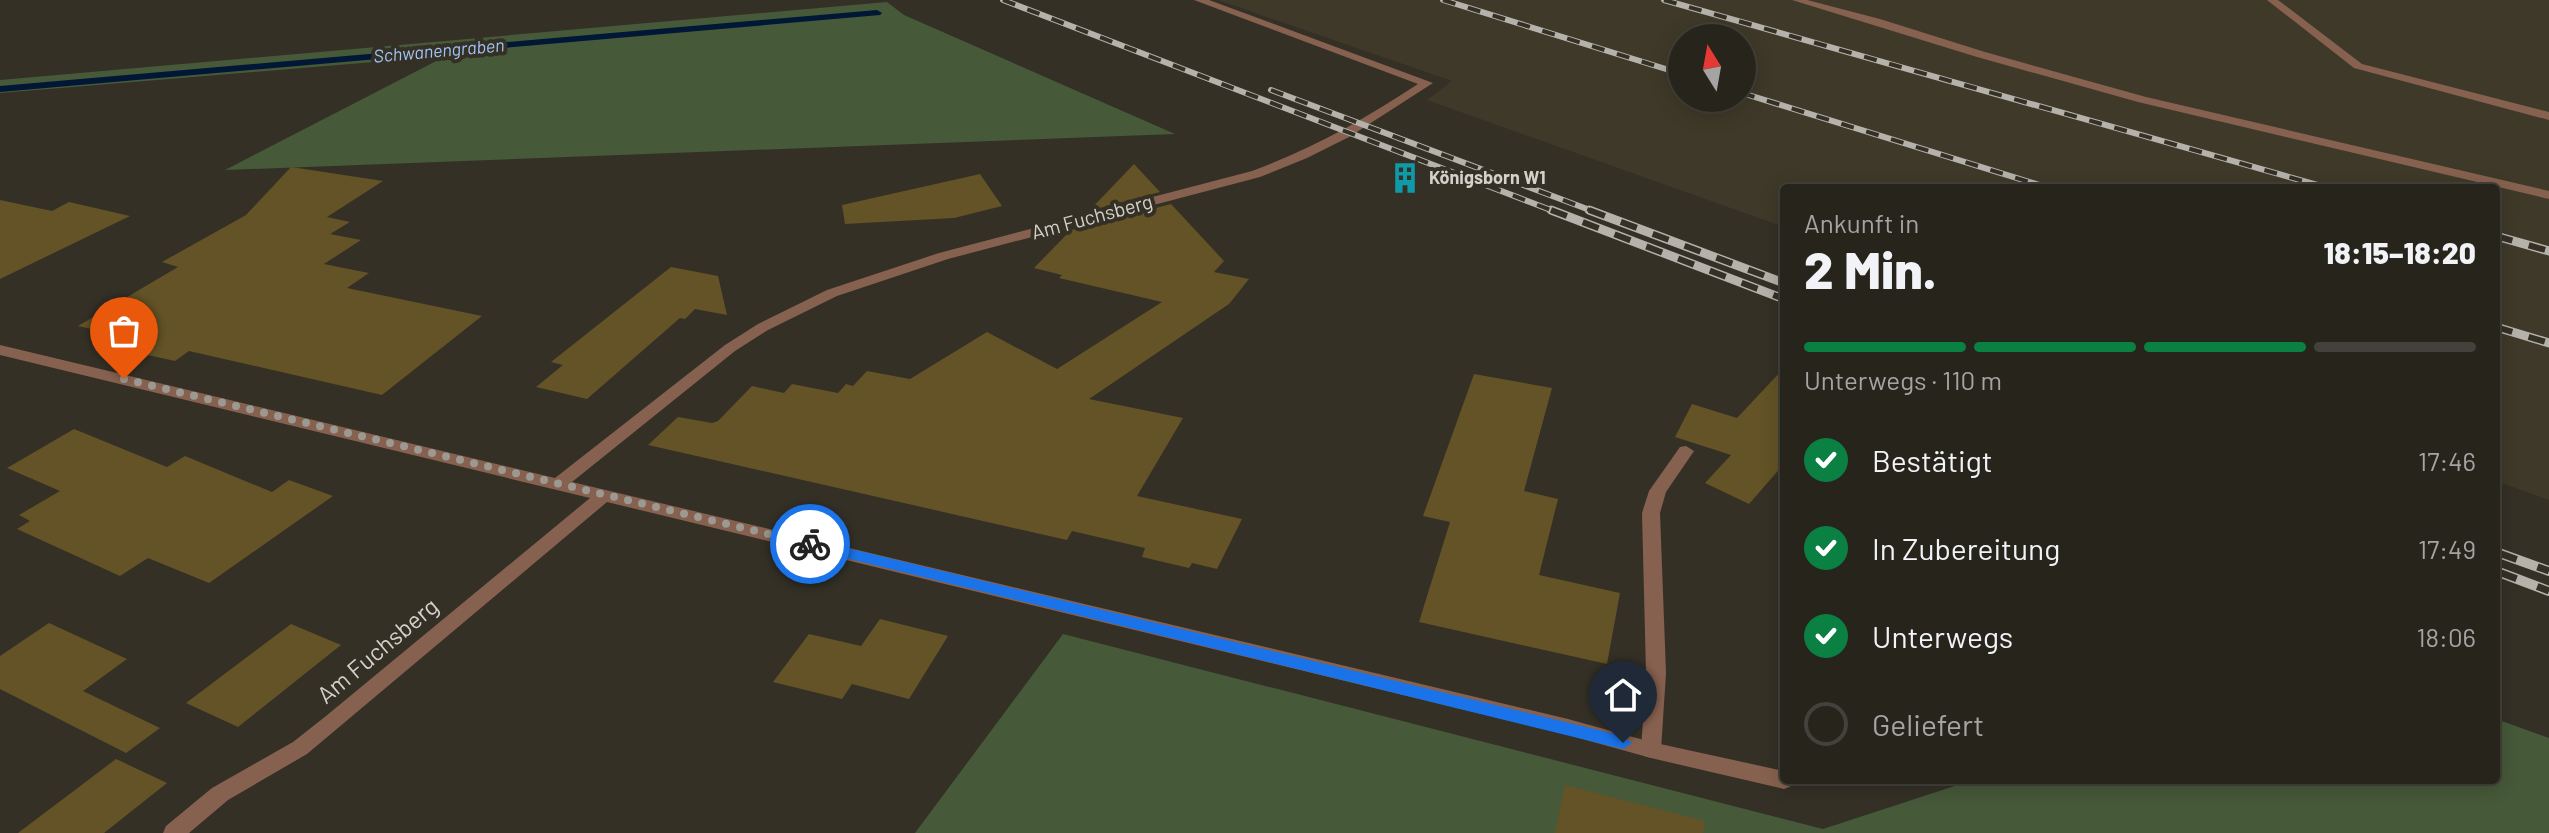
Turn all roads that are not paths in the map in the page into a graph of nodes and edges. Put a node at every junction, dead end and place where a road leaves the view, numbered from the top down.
1 (1199, 0) edge
2 (1797, 0) edge
3 (2272, 0) edge
4 (2549, 116) edge
5 (2549, 195) edge
6 (0, 350) edge
7 (1686, 451) dead end
8 (558, 484) junction
9 (605, 494) junction
10 (1651, 750) junction
11 (1780, 779) edge
12 (174, 833) edge

1 - 8 street, Am Fuchsberg
2 - 5 street
3 - 4 street
6 - 8 street
7 - 10 street
8 - 9 street
9 - 10 street
9 - 12 street, Am Fuchsberg
10 - 11 street

